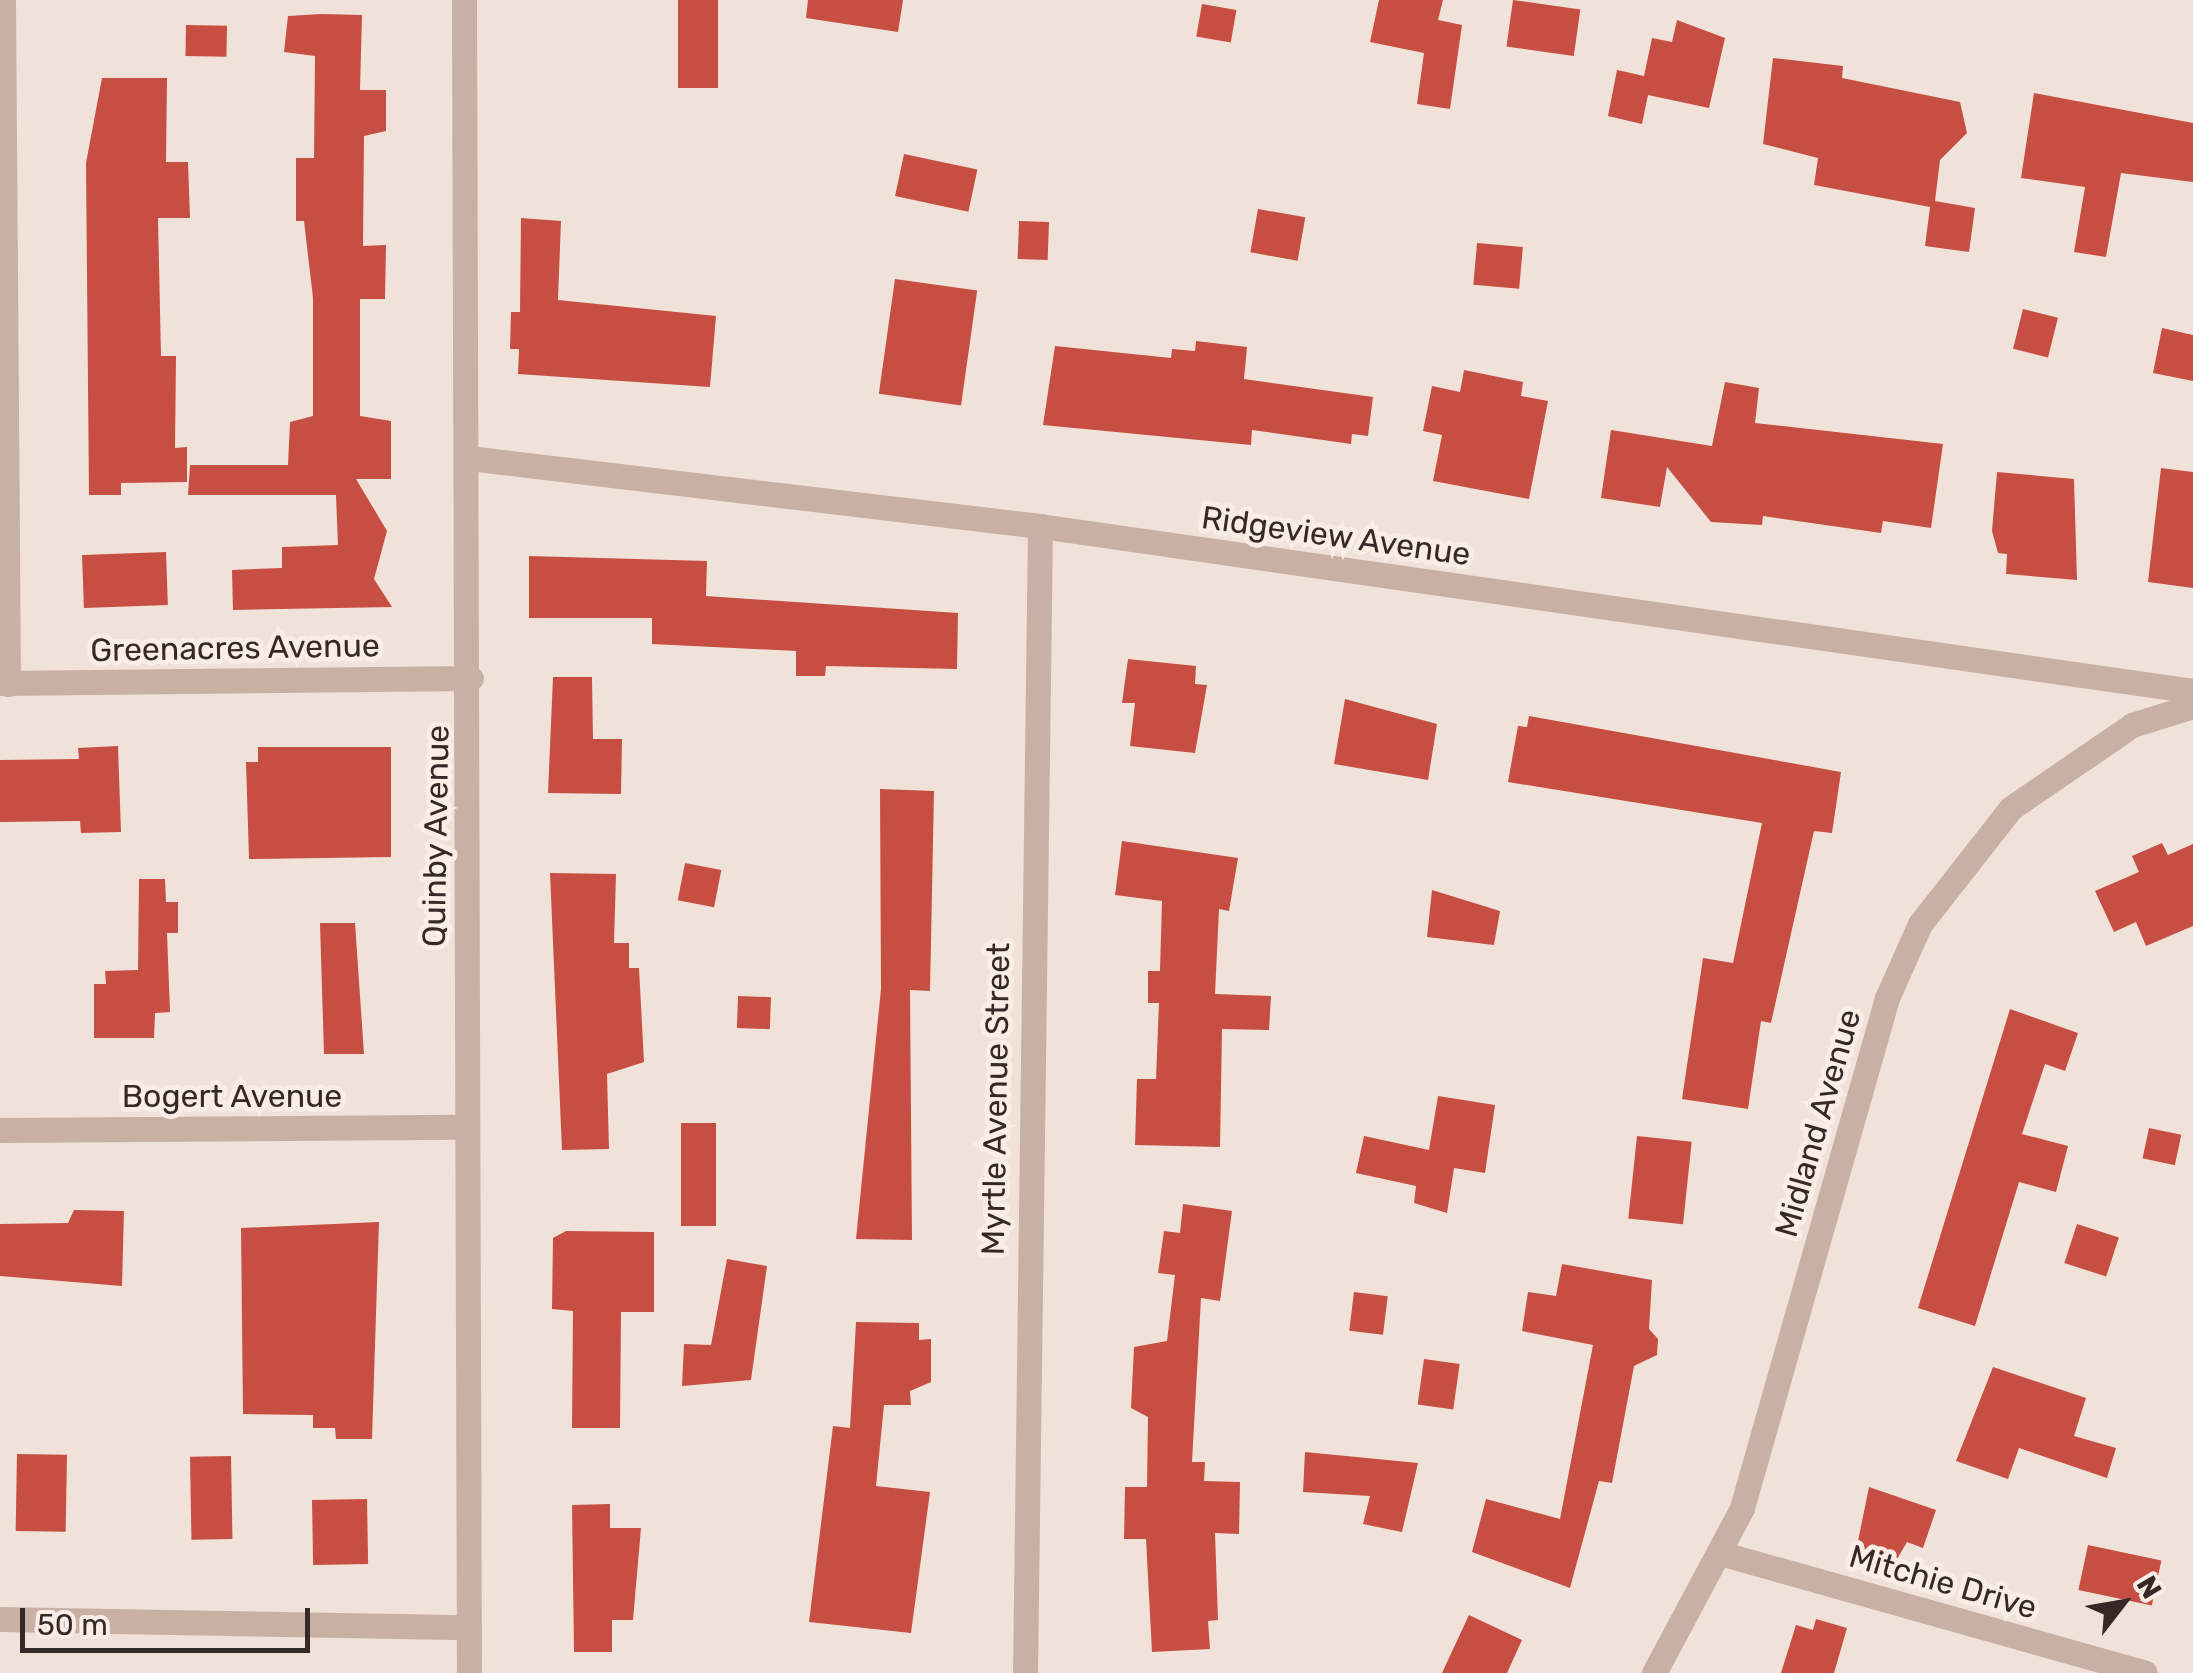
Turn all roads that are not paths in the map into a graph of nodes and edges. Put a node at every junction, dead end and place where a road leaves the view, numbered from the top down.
1 (2, 0) edge
2 (464, 0) edge
3 (3, 238) edge
4 (469, 458) junction
5 (1040, 526) junction
6 (471, 678) junction
7 (4, 684) edge
8 (2193, 691) edge
9 (2193, 706) edge
10 (465, 1126) junction
11 (0, 1130) edge
12 (1723, 1554) junction
13 (0, 1620) edge
14 (468, 1627) junction
15 (468, 1673) edge
16 (1025, 1673) edge
17 (1654, 1673) edge
18 (2146, 1673) edge

1 - 3 street
2 - 4 street, Quinby Avenue
3 - 7 street
4 - 5 street, Ridgeview Avenue
4 - 6 street, Quinby Avenue
5 - 8 street, Ridgeview Avenue
5 - 16 street, Myrtle Avenue Street
6 - 7 street, Greenacres Avenue
6 - 10 street, Quinby Avenue
9 - 12 street, Midland Avenue
10 - 11 street, Bogert Avenue
10 - 14 street, Quinby Avenue
12 - 17 street, Midland Avenue
12 - 18 street, Mitchie Drive
13 - 14 street
14 - 15 street, Quinby Avenue

